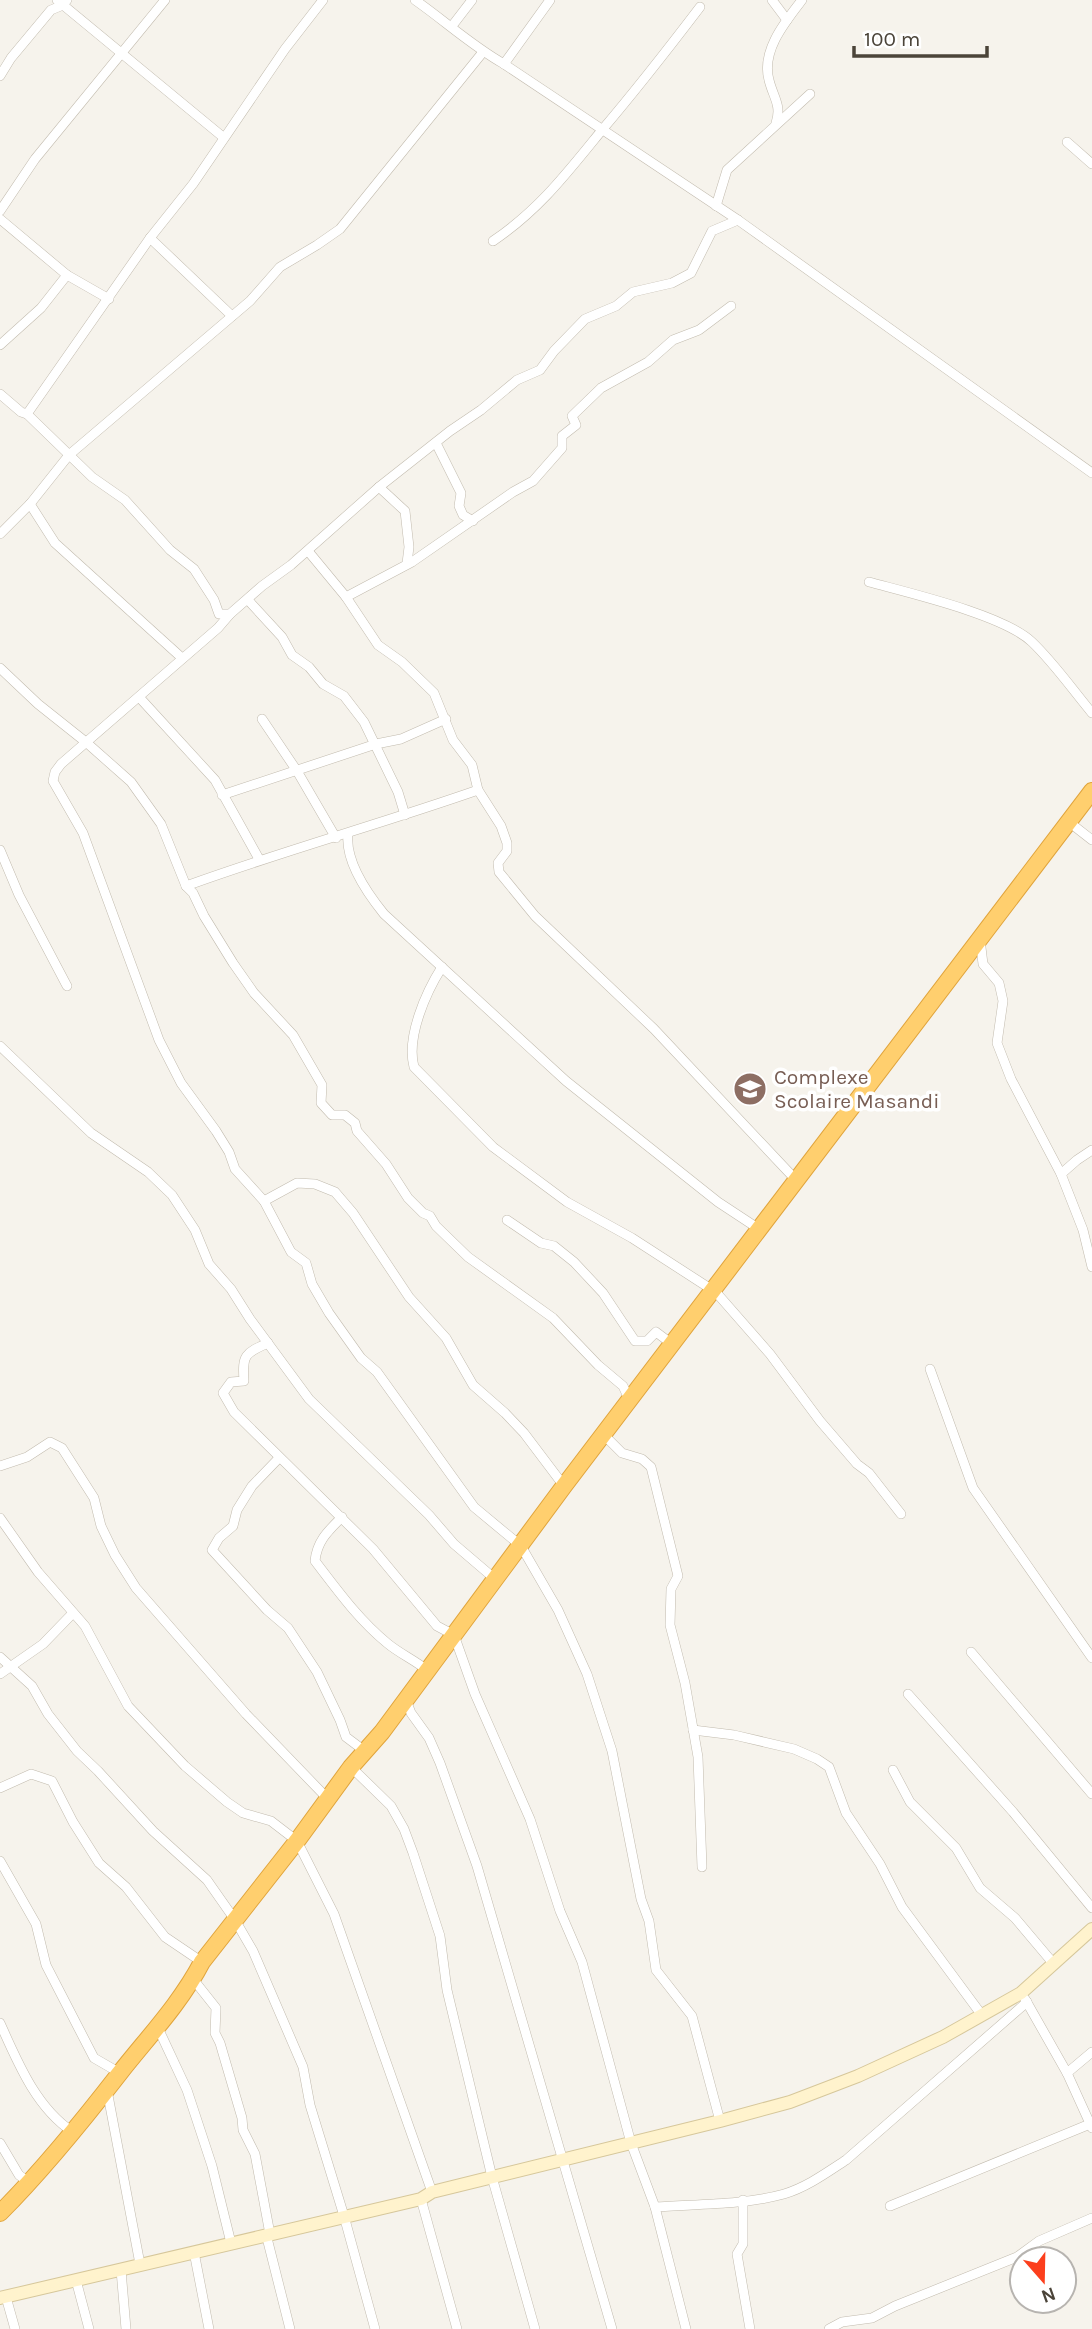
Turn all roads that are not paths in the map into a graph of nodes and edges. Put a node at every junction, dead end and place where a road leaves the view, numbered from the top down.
1 (165, 0) edge
2 (323, 0) edge
3 (415, 0) edge
4 (472, 0) edge
5 (550, 0) edge
6 (772, 0) edge
7 (802, 0) edge
8 (62, 2) edge
9 (700, 8) dead end
10 (787, 20) junction
11 (452, 26) junction
12 (483, 52) junction
13 (121, 53) junction
14 (504, 64) junction
15 (0, 76) edge
16 (810, 94) dead end
17 (775, 125) junction
18 (603, 130) junction
19 (223, 137) junction
20 (1067, 142) dead end
21 (1092, 164) edge
22 (716, 206) junction
23 (0, 211) edge
24 (0, 219) edge
25 (738, 220) junction
26 (150, 238) junction
27 (493, 241) dead end
28 (67, 275) junction
29 (109, 299) junction
30 (731, 306) dead end
31 (232, 316) junction
32 (1, 343) edge
33 (0, 394) edge
34 (27, 414) junction
35 (436, 443) junction
36 (69, 455) junction
37 (1092, 473) edge
38 (379, 487) junction
39 (30, 504) junction
40 (473, 522) junction
41 (0, 534) edge
42 (308, 551) junction
43 (407, 563) junction
44 (869, 582) dead end
45 (346, 597) junction
46 (248, 600) junction
47 (230, 614) junction
48 (182, 658) junction
49 (0, 668) edge
50 (139, 697) junction
51 (1092, 713) edge
52 (262, 719) dead end
53 (446, 719) junction
54 (87, 743) junction
55 (376, 744) junction
56 (297, 771) junction
57 (478, 790) junction
58 (1092, 791) edge
59 (222, 795) junction
60 (405, 815) junction
61 (1069, 822) junction
62 (348, 834) junction
63 (336, 838) junction
64 (1092, 840) edge
65 (0, 850) edge
66 (259, 859) junction
67 (186, 886) junction
68 (980, 939) junction
69 (442, 967) junction
70 (67, 986) dead end
71 (0, 1046) edge
72 (1092, 1150) edge
73 (1061, 1174) junction
74 (796, 1180) junction
75 (264, 1201) junction
76 (508, 1220) dead end
77 (759, 1228) junction
78 (1092, 1267) edge
79 (714, 1290) junction
80 (268, 1343) junction
81 (672, 1345) junction
82 (930, 1369) dead end
83 (626, 1394) junction
84 (604, 1435) junction
85 (279, 1458) junction
86 (0, 1466) edge
87 (564, 1486) junction
88 (901, 1514) dead end
89 (342, 1517) junction
90 (0, 1518) edge
91 (521, 1546) junction
92 (495, 1579) junction
93 (73, 1613) junction
94 (453, 1645) junction
95 (971, 1652) dead end
96 (0, 1657) edge
97 (1092, 1658) edge
98 (12, 1667) junction
99 (428, 1671) junction
100 (0, 1674) edge
101 (908, 1694) dead end
102 (405, 1708) junction
103 (693, 1730) junction
104 (366, 1752) junction
105 (351, 1767) junction
106 (893, 1770) dead end
107 (0, 1788) edge
108 (1092, 1794) edge
109 (327, 1798) junction
110 (297, 1841) junction
111 (0, 1861) edge
112 (702, 1867) dead end
113 (1092, 1908) edge
114 (235, 1920) junction
115 (1092, 1929) edge
116 (202, 1962) junction
117 (1053, 1963) junction
118 (193, 1979) junction
119 (1024, 1998) junction
120 (981, 2014) junction
121 (0, 2023) edge
122 (158, 2028) junction
123 (1092, 2052) edge
124 (120, 2073) junction
125 (1067, 2073) junction
126 (107, 2091) junction
127 (720, 2121) junction
128 (1091, 2126) edge
129 (72, 2132) junction
130 (0, 2143) edge
131 (631, 2143) junction
132 (563, 2160) junction
133 (492, 2177) junction
134 (30, 2183) junction
135 (427, 2195) junction
136 (743, 2200) junction
137 (890, 2206) dead end
138 (655, 2207) junction
139 (0, 2213) edge
140 (344, 2217) junction
141 (1092, 2218) edge
142 (268, 2234) junction
143 (231, 2242) junction
144 (194, 2252) junction
145 (140, 2264) junction
146 (121, 2270) junction
147 (76, 2280) junction
148 (3, 2298) edge
149 (15, 2329) edge
150 (89, 2329) edge
151 (127, 2329) edge
152 (209, 2329) edge
153 (290, 2329) edge
154 (375, 2329) edge
155 (457, 2329) edge
156 (535, 2329) edge
157 (612, 2329) edge
158 (686, 2329) edge
159 (750, 2329) edge
160 (829, 2329) edge

1 - 13 street
2 - 19 street
3 - 11 street
4 - 11 street
5 - 14 street
6 - 10 street
7 - 10 street
8 - 13 street
8 - 15 street
9 - 18 street
10 - 17 street
11 - 12 street
12 - 14 street
12 - 31 street
13 - 19 street
13 - 23 street
14 - 18 street
16 - 17 street
17 - 22 street
18 - 22 street
18 - 27 street
19 - 26 street
20 - 21 street
22 - 25 street
24 - 28 street
25 - 35 street
25 - 37 street
26 - 29 street
26 - 31 street
28 - 29 street
28 - 32 street
29 - 34 street
30 - 40 street
31 - 36 street
33 - 34 street
34 - 36 street
35 - 38 street
35 - 40 street
36 - 39 street
36 - 47 street
38 - 42 street
38 - 43 street
39 - 41 street
39 - 48 street
40 - 43 street
42 - 45 street
42 - 46 street
43 - 45 street
44 - 51 street
45 - 53 street
46 - 47 street
46 - 55 street
47 - 48 street
48 - 50 street
49 - 54 street
50 - 54 street
50 - 59 street
52 - 56 street
53 - 55 street
53 - 57 street
54 - 67 street
54 - 75 street
55 - 56 street
55 - 60 street
56 - 59 street
56 - 63 street
57 - 60 street
57 - 74 street
58 - 61 highway
59 - 66 street
60 - 62 street
61 - 64 street
61 - 68 highway
62 - 63 street
62 - 69 street
63 - 66 street
65 - 70 street
66 - 67 street
67 - 83 street
68 - 73 street
68 - 74 highway
69 - 77 street
69 - 79 street
71 - 80 street
72 - 73 street
73 - 78 street
74 - 77 highway
75 - 87 street
75 - 91 street
76 - 81 street
77 - 79 highway
79 - 81 highway
79 - 88 street
80 - 85 street
80 - 92 street
81 - 83 highway
82 - 97 street
83 - 84 highway
84 - 87 highway
84 - 103 street
85 - 89 street
85 - 104 street
86 - 109 street
87 - 91 highway
89 - 94 street
89 - 99 street
90 - 93 street
91 - 92 highway
91 - 127 street
92 - 94 highway
93 - 98 street
93 - 110 street
94 - 99 highway
94 - 131 street
95 - 108 street
96 - 98 street
98 - 100 street
98 - 114 street
99 - 102 highway
101 - 113 street
102 - 104 highway
102 - 132 street
103 - 112 street
103 - 120 street
104 - 105 highway
105 - 109 highway
105 - 133 street
106 - 117 street
107 - 116 street
109 - 110 highway
110 - 114 highway
110 - 135 street
111 - 124 street
114 - 116 highway
114 - 140 street
115 - 117 street
116 - 118 highway
117 - 119 street
118 - 122 highway
118 - 142 street
119 - 120 street
119 - 125 street
119 - 136 street
120 - 127 street
121 - 129 street
122 - 124 highway
122 - 143 street
123 - 125 street
124 - 126 highway
125 - 128 street
126 - 129 highway
126 - 145 street
127 - 131 street
128 - 137 street
129 - 134 highway
130 - 134 street
131 - 132 street
131 - 138 street
132 - 133 street
132 - 157 street
133 - 135 street
133 - 156 street
134 - 139 highway
135 - 140 street
135 - 155 street
136 - 138 street
136 - 159 street
138 - 158 street
140 - 142 street
140 - 154 street
141 - 160 street
142 - 143 street
142 - 153 street
143 - 144 street
144 - 145 street
144 - 152 street
145 - 146 street
146 - 147 street
146 - 151 street
147 - 148 street
147 - 150 street
148 - 149 street

